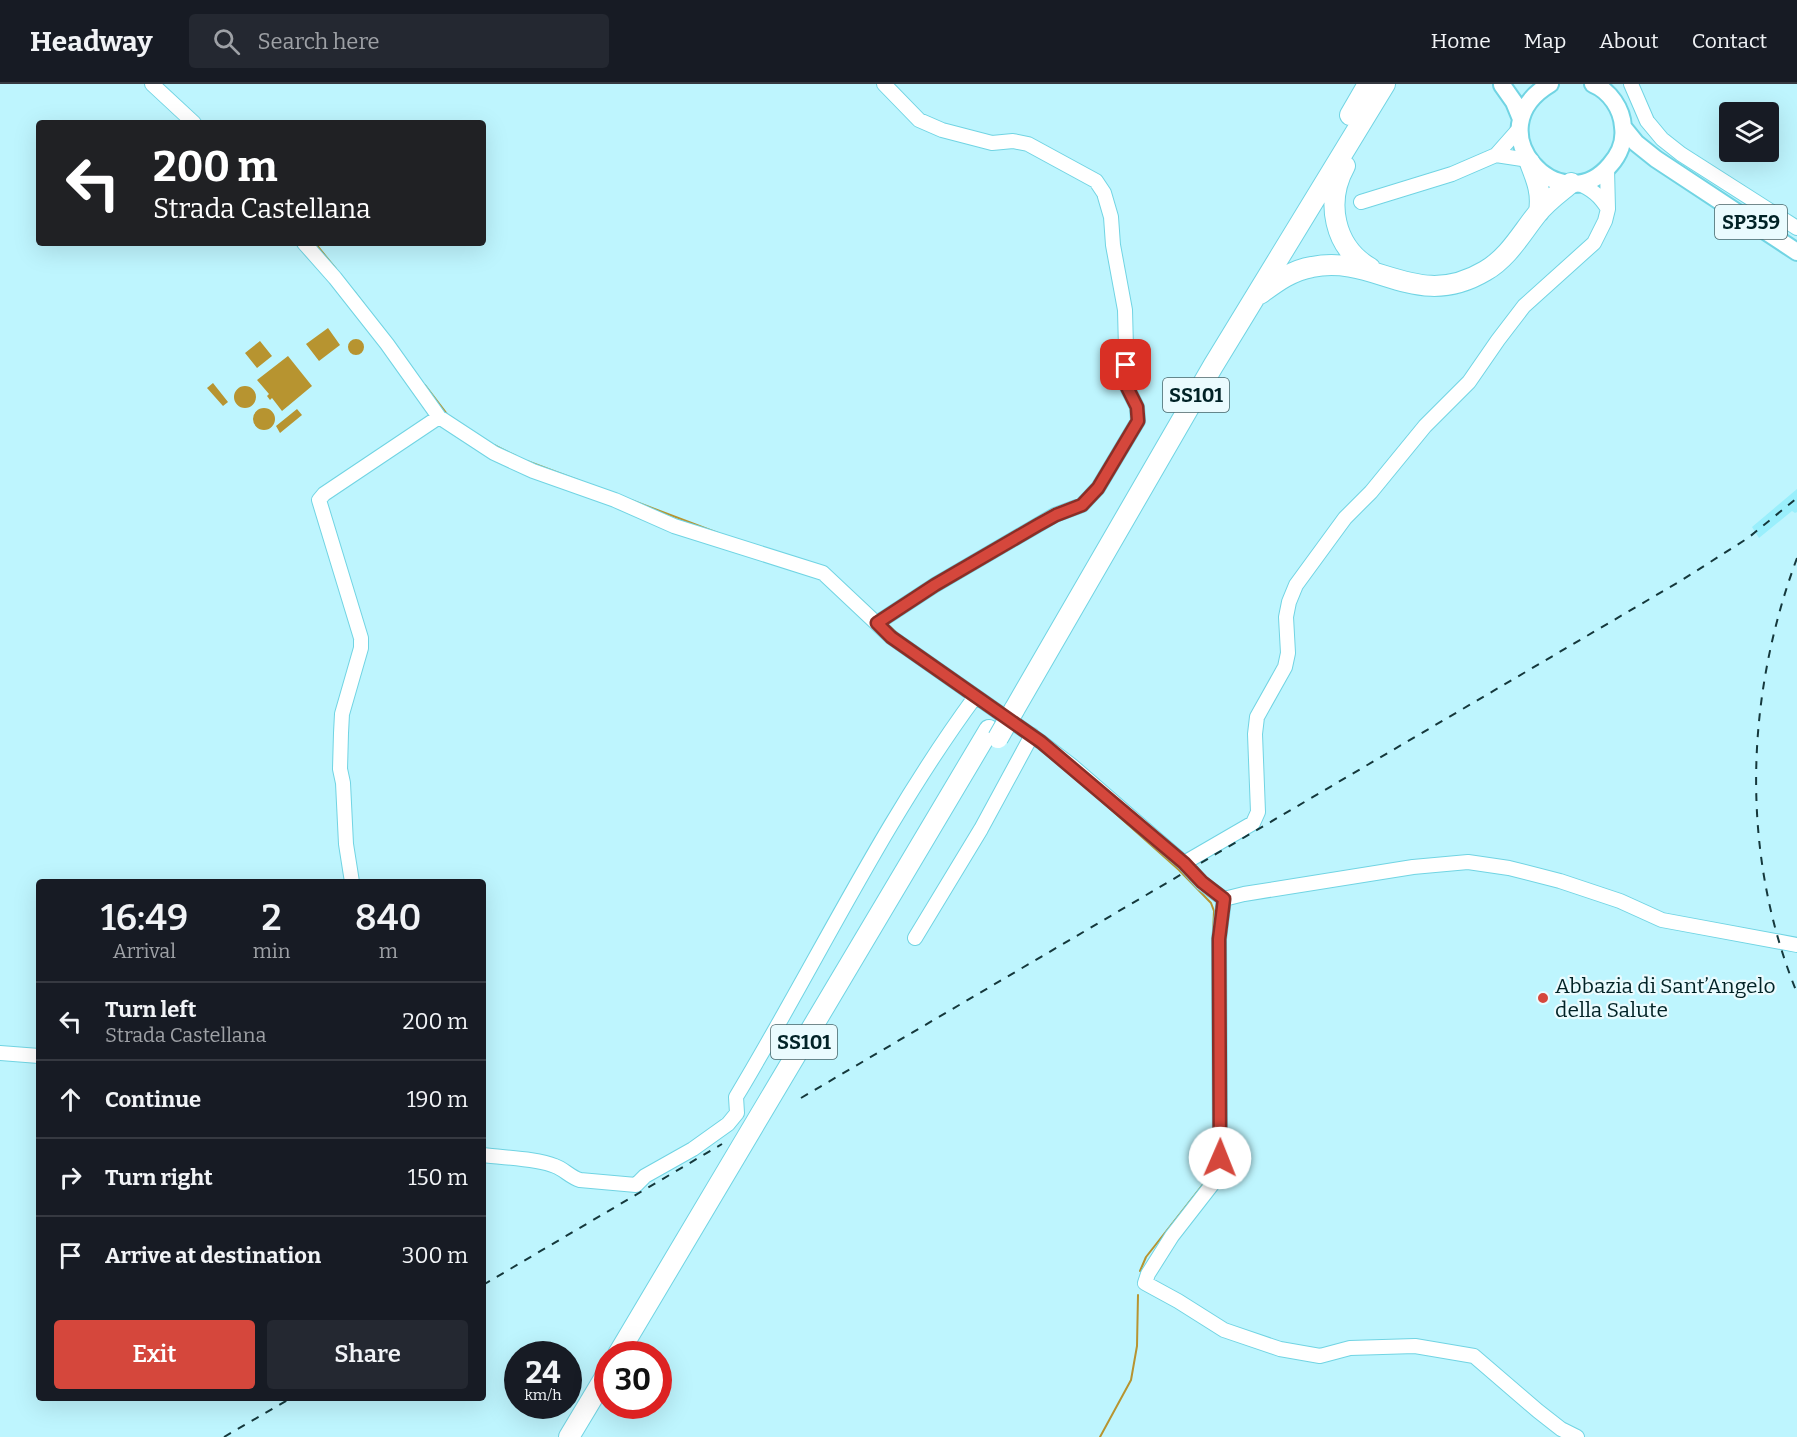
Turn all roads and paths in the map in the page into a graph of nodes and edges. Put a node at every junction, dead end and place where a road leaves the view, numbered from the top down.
1 (152, 84) edge
2 (884, 84) edge
3 (1368, 84) edge
4 (1385, 84) edge
5 (1593, 84) edge
6 (1631, 84) edge
7 (1501, 85) edge
8 (1546, 86) edge
9 (1369, 109) junction
10 (191, 120) edge
11 (1520, 124) junction
12 (1623, 127) junction
13 (1496, 154) junction
14 (1656, 159) junction
15 (1529, 162) junction
16 (1610, 166) junction
17 (1574, 183) junction
18 (1361, 202) dead end
19 (1608, 209) junction
20 (1539, 212) junction
21 (1797, 228) edge
22 (307, 246) edge
23 (1797, 252) edge
24 (1385, 277) junction
25 (1253, 300) junction
26 (440, 417) junction
27 (882, 619) junction
28 (975, 697) junction
29 (1010, 707) junction
30 (994, 734) junction
31 (1032, 735) junction
32 (1184, 863) junction
33 (352, 879) edge
34 (1224, 899) junction
35 (915, 938) dead end
36 (1797, 945) edge
37 (0, 1053) edge
38 (36, 1056) edge
39 (486, 1155) edge
40 (626, 1341) edge
41 (639, 1341) edge
42 (594, 1395) edge
43 (594, 1417) edge
44 (569, 1437) edge
45 (582, 1437) edge
46 (1577, 1437) edge

1 - 10 street
2 - 27 street
3 - 29 highway, SS101
4 - 9 highway, SS101
5 - 12 main road
6 - 21 street
7 - 8 main road
7 - 11 main road
8 - 11 main road
9 - 24 highway
9 - 25 highway, SS101
11 - 13 street
11 - 15 main road
12 - 14 main road, SP359
12 - 16 main road
13 - 15 street
13 - 18 street
14 - 16 main road
14 - 23 main road, SP359
15 - 17 main road
15 - 20 highway
16 - 17 main road
16 - 19 street
17 - 19 street
17 - 20 highway
19 - 32 street
20 - 24 highway
22 - 26 street
24 - 25 highway
25 - 29 highway, SS101
26 - 27 street
26 - 33 street
27 - 28 street
28 - 31 street
28 - 39 street
29 - 30 highway, SS101, bridge
30 - 40 highway, SS101
30 - 41 highway, SS101
31 - 32 street
31 - 35 street
32 - 34 street
34 - 36 street
34 - 46 street
37 - 38 street
42 - 44 highway
43 - 45 highway

